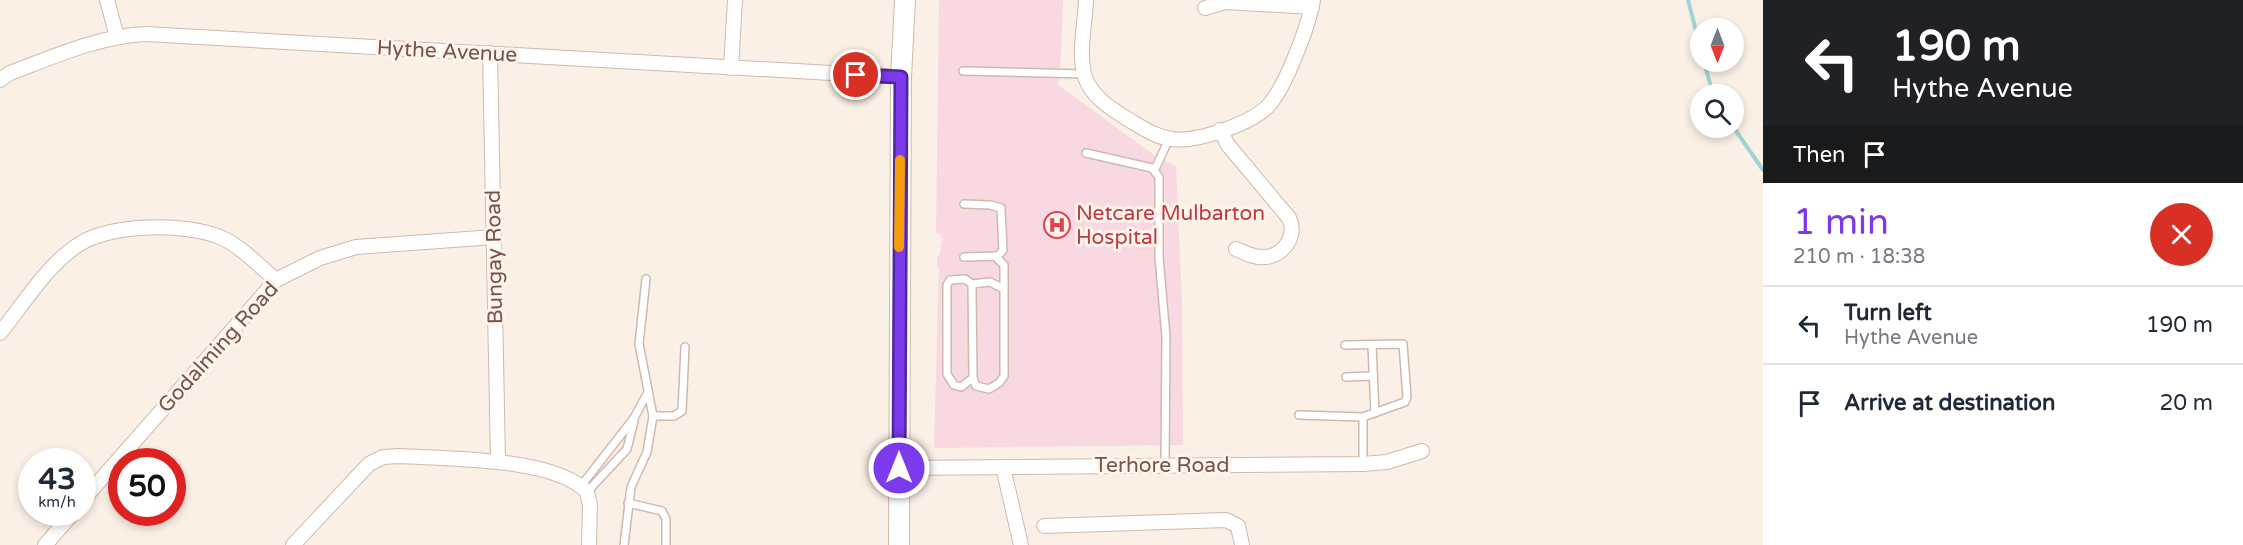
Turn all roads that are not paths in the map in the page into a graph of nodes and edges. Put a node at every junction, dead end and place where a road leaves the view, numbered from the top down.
1 (107, 0) edge
2 (735, 0) edge
3 (905, 0) edge
4 (1086, 0) edge
5 (1312, 3) edge
6 (1205, 8) dead end
7 (117, 37) junction
8 (490, 54) junction
9 (731, 68) junction
10 (963, 71) dead end
11 (1084, 74) junction
12 (901, 77) junction
13 (0, 80) edge
14 (1220, 130) junction
15 (1168, 139) junction
16 (1086, 153) dead end
17 (1155, 169) junction
18 (964, 204) dead end
19 (494, 237) junction
20 (1236, 249) dead end
21 (995, 256) junction
22 (964, 257) dead end
23 (646, 279) dead end
24 (276, 280) junction
25 (972, 284) junction
26 (1004, 289) junction
27 (0, 333) edge
28 (1346, 345) dead end
29 (1372, 345) junction
30 (685, 347) dead end
31 (1373, 376) junction
32 (1346, 377) dead end
33 (973, 378) junction
34 (648, 392) junction
35 (1375, 413) junction
36 (1299, 415) dead end
37 (653, 416) junction
38 (1363, 417) junction
39 (634, 418) junction
40 (1422, 451) dead end
41 (498, 462) junction
42 (1363, 464) junction
43 (1165, 465) junction
44 (1003, 467) junction
45 (899, 468) junction
46 (96, 485) edge
47 (584, 489) junction
48 (628, 503) junction
49 (61, 526) edge
50 (1044, 526) dead end
51 (45, 545) edge
52 (293, 545) edge
53 (589, 545) edge
54 (624, 545) edge
55 (666, 545) edge
56 (899, 545) edge
57 (1021, 545) edge
58 (1242, 545) edge

1 - 7 street
2 - 9 street
3 - 12 main road
4 - 11 street
5 - 6 street
5 - 14 street
7 - 8 street, Hythe Avenue
7 - 13 street, Hythe Avenue
8 - 9 street, Hythe Avenue
8 - 19 street, Bungay Road
9 - 12 street, Hythe Avenue
10 - 11 lane
11 - 15 street
12 - 45 main road
14 - 15 street
14 - 20 street
15 - 17 lane
16 - 17 lane
17 - 43 lane
18 - 21 lane
19 - 24 street, Godalming Road
19 - 41 street, Bungay Road
21 - 22 lane
21 - 26 lane
23 - 34 lane
24 - 27 street
24 - 46 street, Godalming Road
25 - 26 lane
25 - 33 lane
25 - 33 lane
26 - 33 lane
28 - 29 lane
29 - 31 lane
29 - 35 lane
30 - 37 lane
31 - 32 lane
31 - 35 lane
34 - 37 lane
34 - 39 lane
35 - 38 lane
36 - 38 lane
37 - 48 lane
38 - 42 lane
39 - 47 lane
39 - 47 lane
40 - 42 street, Terhore Road
41 - 47 street
41 - 52 street
42 - 43 street, Terhore Road
43 - 44 street, Terhore Road
44 - 45 street, Terhore Road
44 - 57 street
45 - 56 main road
47 - 53 street
48 - 54 lane
48 - 55 lane
49 - 51 street
50 - 58 street

